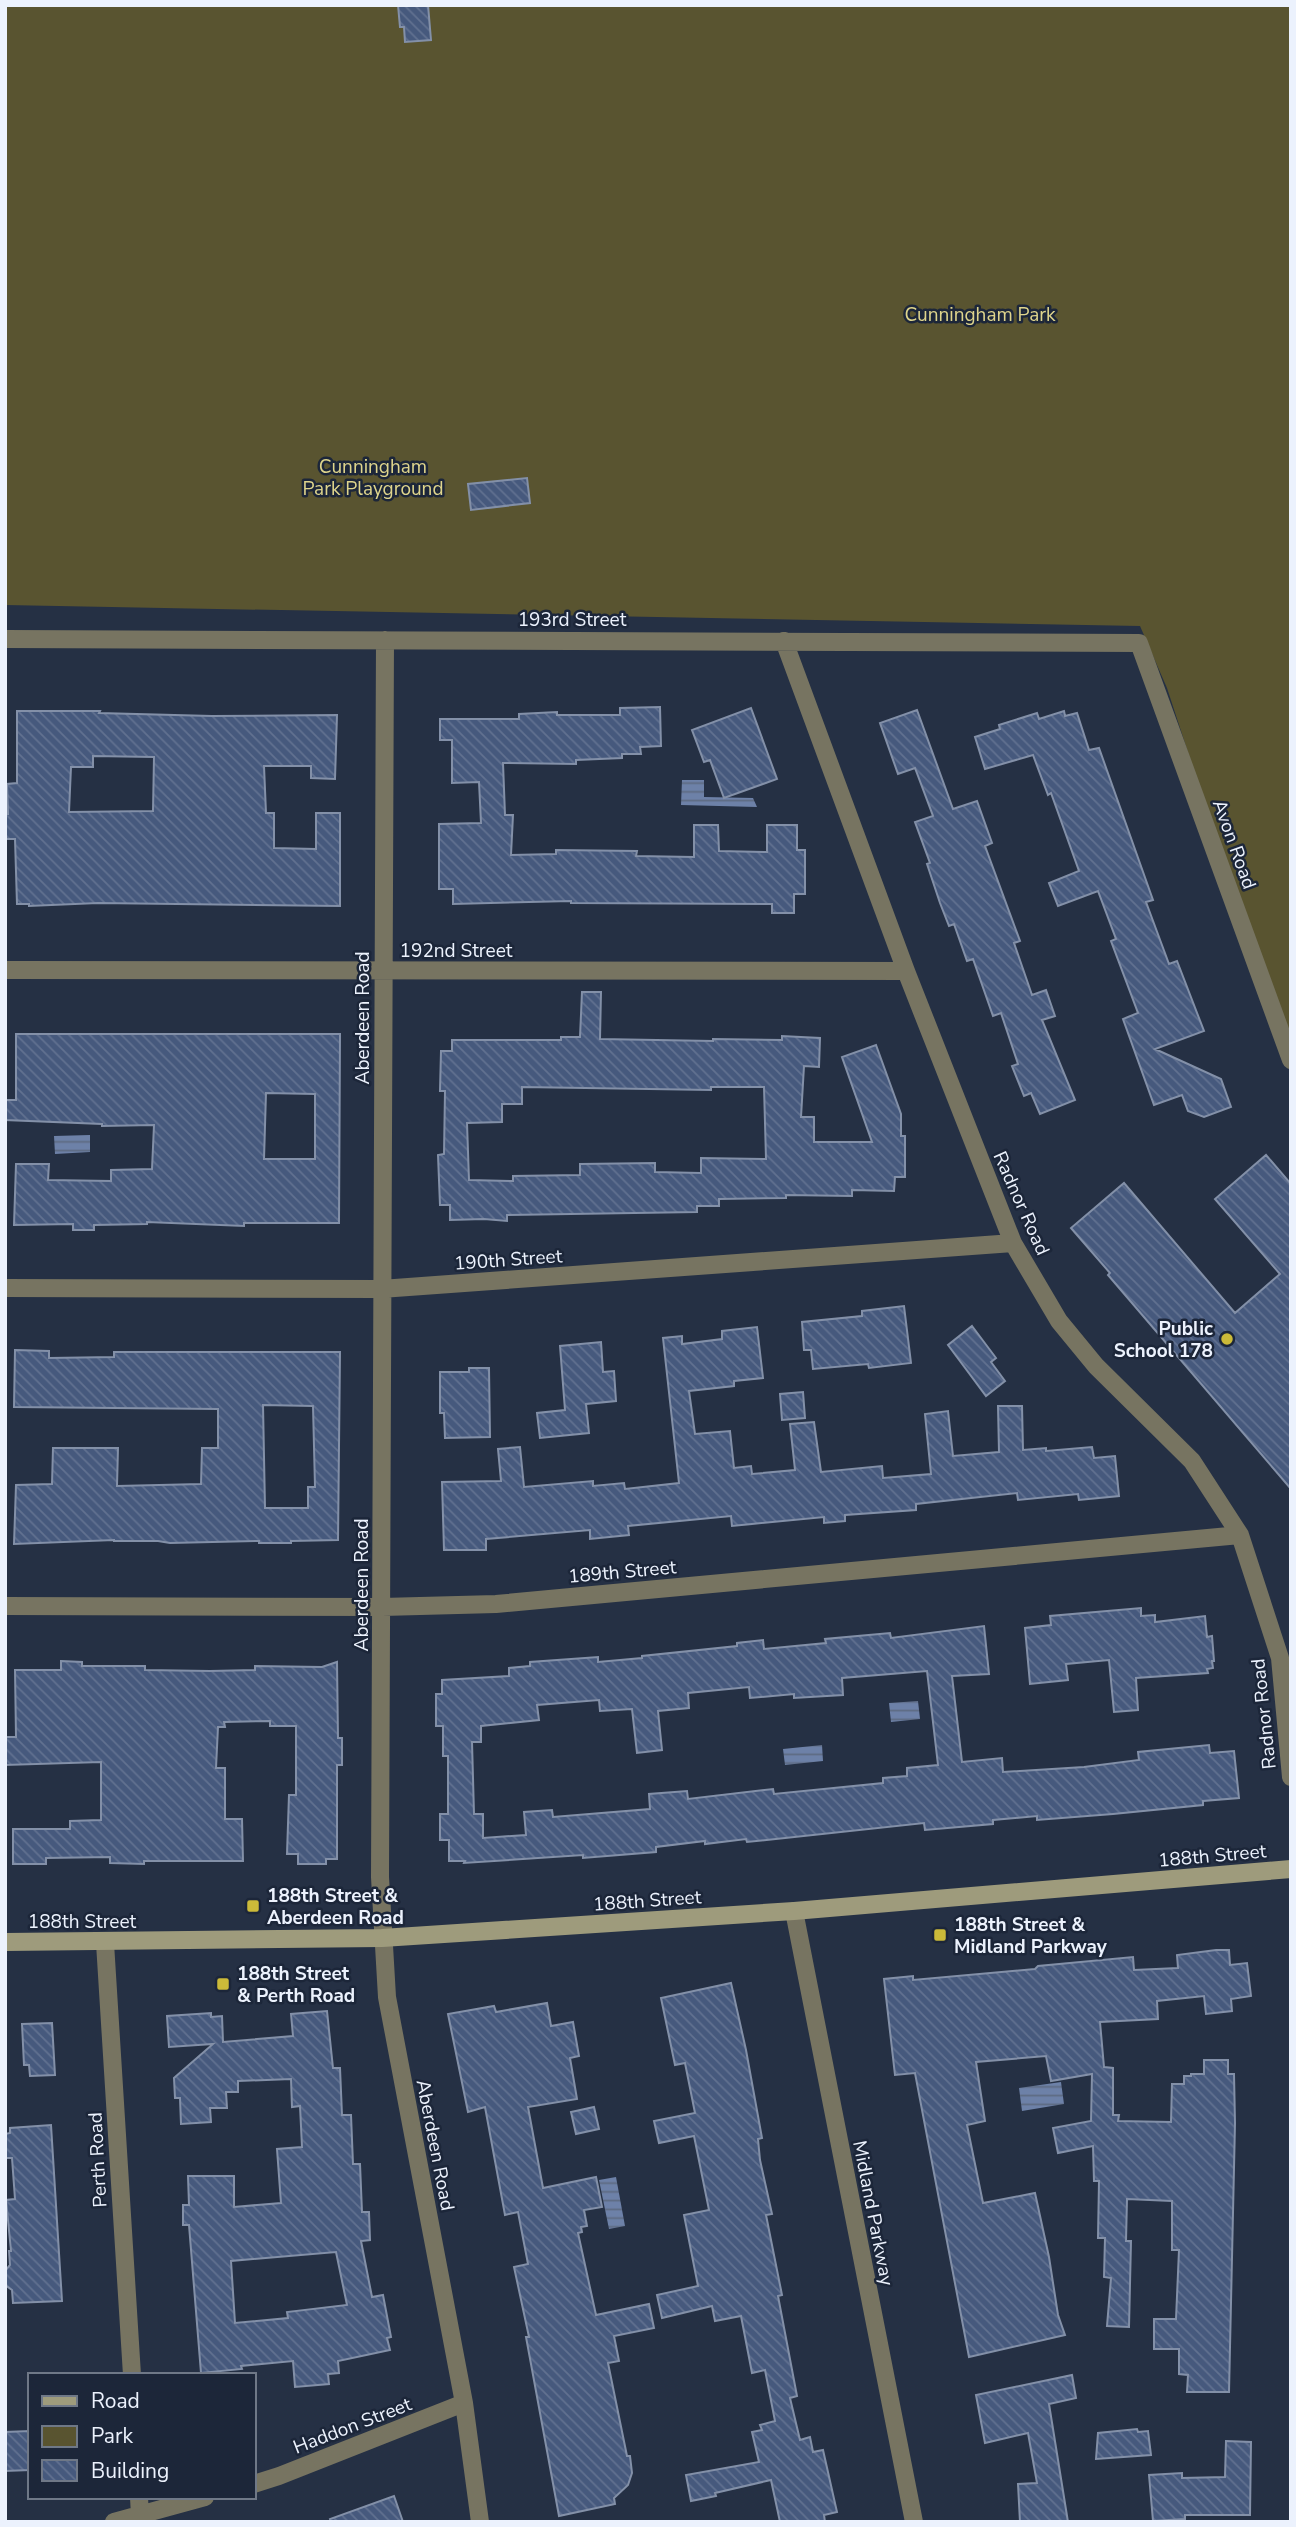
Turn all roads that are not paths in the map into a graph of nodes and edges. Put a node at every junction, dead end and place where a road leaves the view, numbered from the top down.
1 (5, 639) edge
2 (385, 640) junction
3 (784, 641) junction
4 (1139, 643) joint
5 (5, 970) edge
6 (383, 971) junction
7 (906, 971) junction
8 (1291, 1060) edge
9 (1013, 1243) junction
10 (5, 1288) edge
11 (382, 1289) junction
12 (1240, 1535) junction
13 (5, 1606) edge
14 (382, 1607) junction
15 (1291, 1777) edge
16 (1291, 1869) edge
17 (794, 1911) junction
18 (382, 1938) junction
19 (5, 1942) edge
20 (105, 1942) junction
21 (132, 2373) edge
22 (464, 2403) junction
23 (256, 2483) edge
24 (139, 2499) edge
25 (198, 2499) edge
26 (140, 2516) junction
27 (114, 2522) edge
28 (480, 2522) edge
29 (914, 2522) edge

1 - 2 street, 193rd Street
2 - 3 street, 193rd Street
2 - 6 street, Aberdeen Road
3 - 4 street, 193rd Street
3 - 7 street, Radnor Road
4 - 8 street, Avon Road
5 - 6 street, 192nd Street
6 - 7 street, 192nd Street
6 - 11 street, Aberdeen Road
7 - 9 street, Radnor Road
9 - 11 street, 190th Street
9 - 12 street, Radnor Road
10 - 11 street, 190th Street
11 - 14 street, Aberdeen Road
12 - 14 street, 189th Street
12 - 15 street, Radnor Road
13 - 14 street, 189th Street
14 - 18 street, Aberdeen Road
16 - 17 street, 188th Street
17 - 18 street, 188th Street
17 - 29 street, Midland Parkway
18 - 20 street, 188th Street
18 - 22 street, Aberdeen Road
19 - 20 street, 188th Street
20 - 21 street, Perth Road
22 - 23 street, Haddon Street
22 - 28 street, Aberdeen Road
24 - 26 street
25 - 26 street
26 - 27 street

